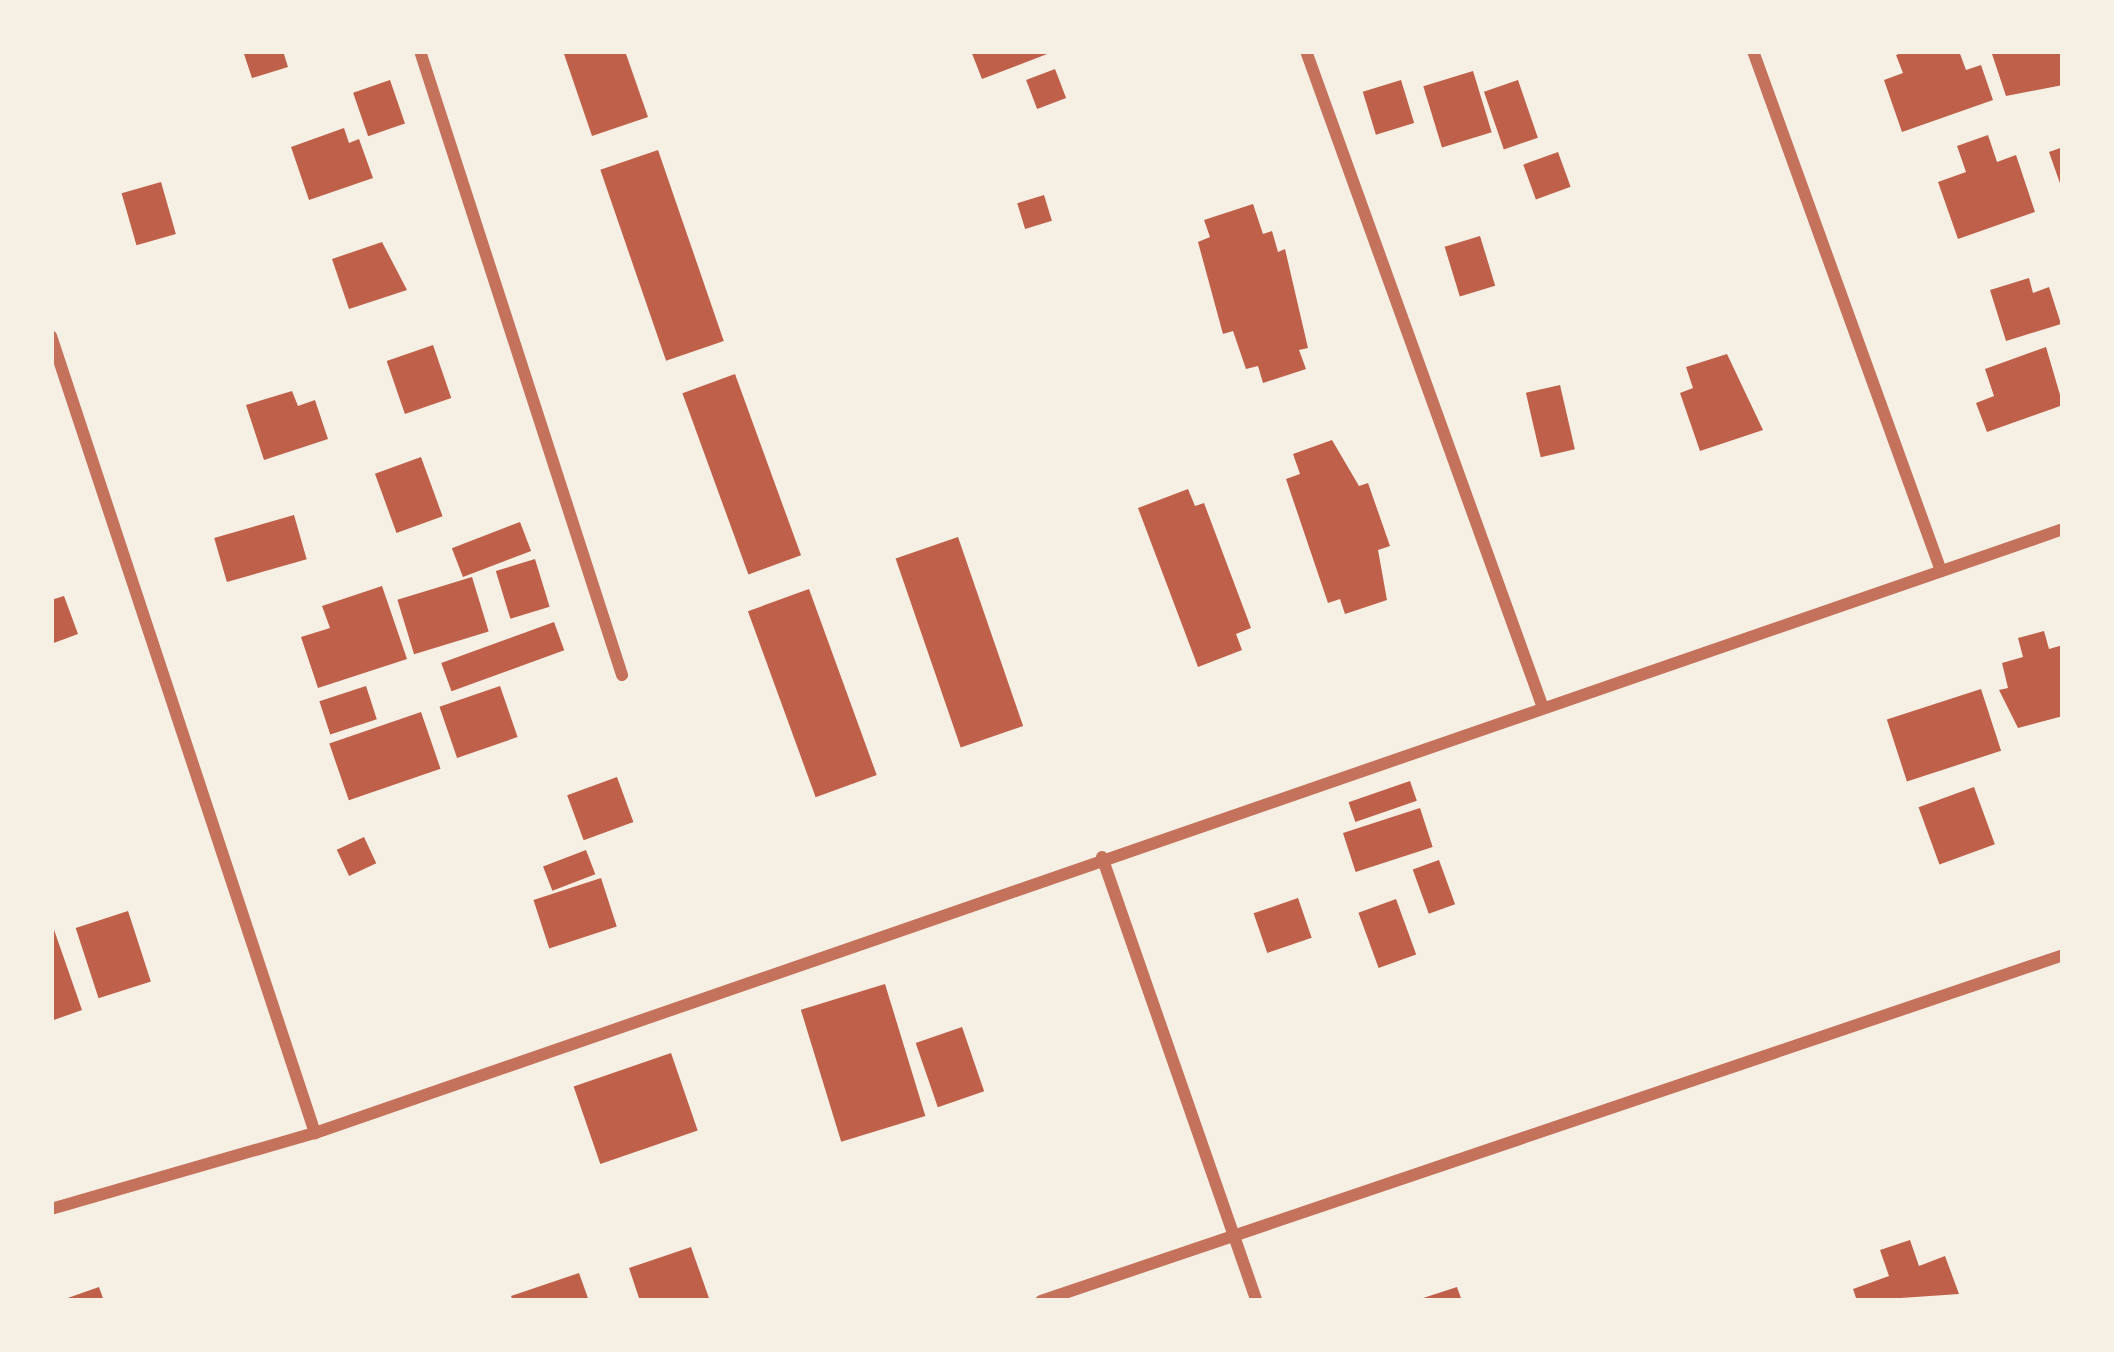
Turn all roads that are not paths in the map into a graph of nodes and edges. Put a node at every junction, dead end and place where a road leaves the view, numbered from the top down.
1 (420, 51) edge
2 (1306, 51) edge
3 (1753, 51) edge
4 (51, 336) edge
5 (2063, 529) edge
6 (1941, 571) junction
7 (622, 675) dead end
8 (1542, 705) junction
9 (1102, 857) junction
10 (2063, 955) edge
11 (315, 1133) junction
12 (51, 1209) edge
13 (1232, 1235) junction
14 (1041, 1301) edge
15 (1257, 1301) edge

1 - 7 street
2 - 8 street
3 - 6 street
4 - 11 street
5 - 6 street
6 - 8 street
8 - 9 street
9 - 11 street
9 - 13 street
10 - 13 street
11 - 12 street
13 - 14 street
13 - 15 street

